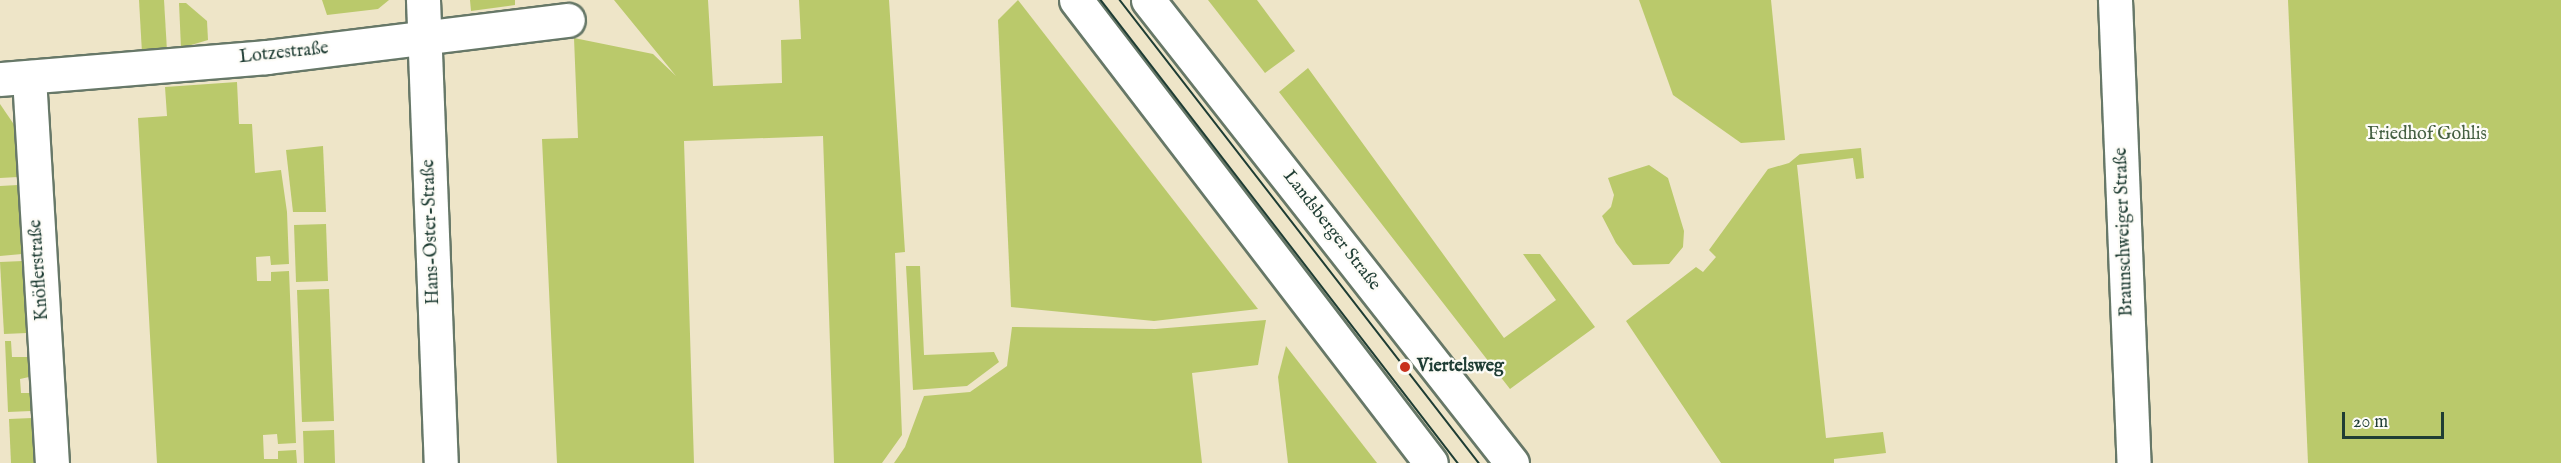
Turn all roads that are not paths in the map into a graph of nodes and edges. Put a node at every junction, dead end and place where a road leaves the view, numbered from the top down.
1 (423, 0) edge
2 (1076, 0) edge
3 (1148, 0) edge
4 (2115, 0) edge
5 (568, 20) dead end
6 (424, 40) junction
7 (14, 78) edge
8 (52, 463) edge
9 (441, 463) edge
10 (1431, 463) edge
11 (1512, 463) edge
12 (2134, 463) edge

1 - 6 street, Hans-Oster-Straße
2 - 10 street
3 - 11 street, Landsberger Straße
4 - 12 street, Braunschweiger Straße
5 - 6 street, Lotzestraße
6 - 7 street, Lotzestraße
6 - 9 street, Hans-Oster-Straße
7 - 8 street, Knöflerstraße

